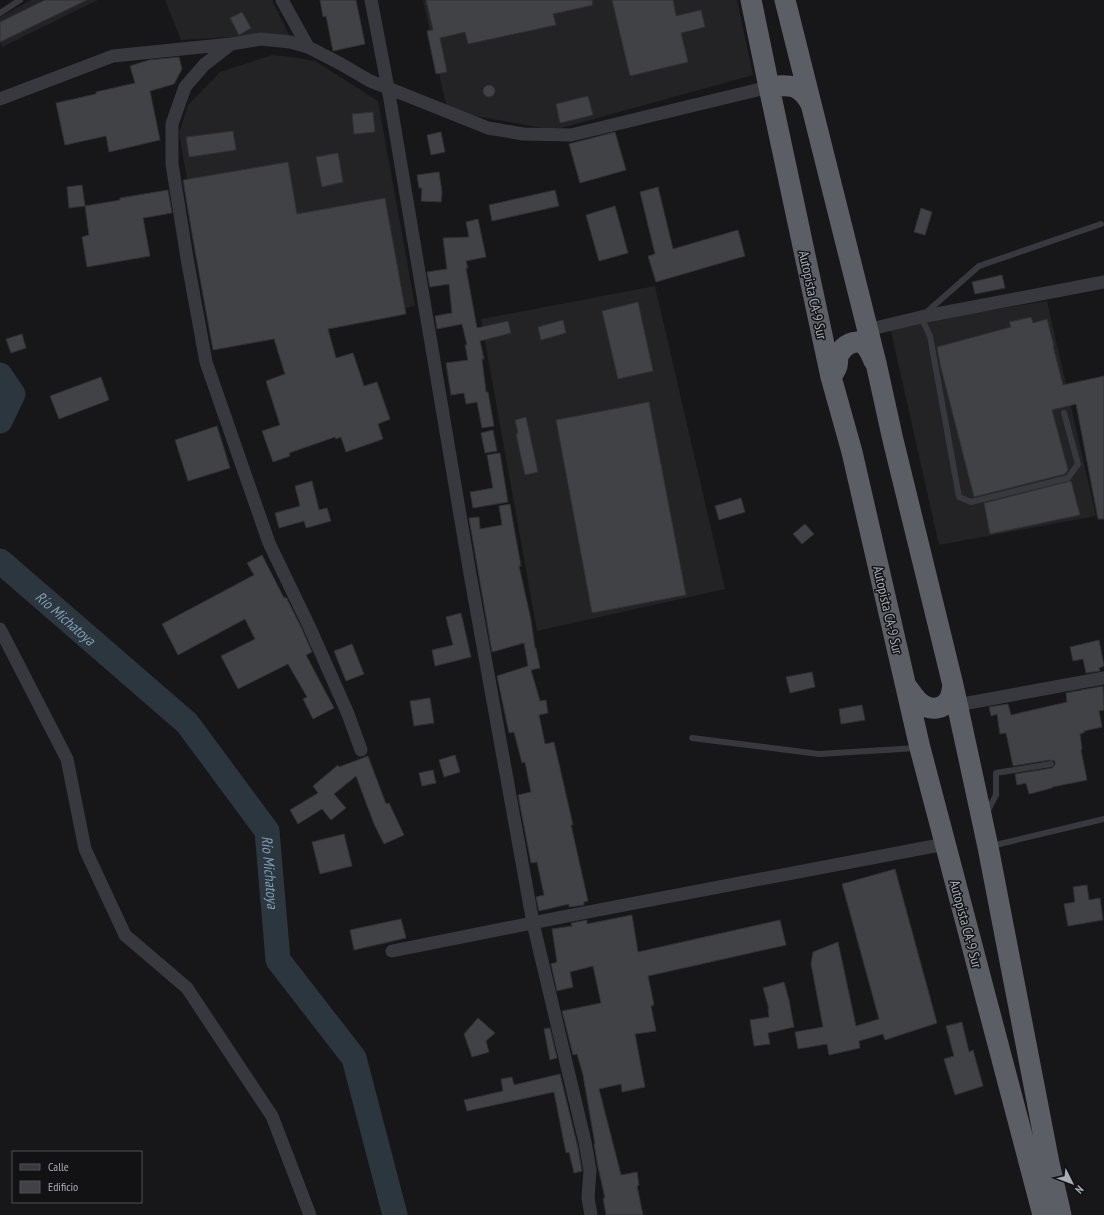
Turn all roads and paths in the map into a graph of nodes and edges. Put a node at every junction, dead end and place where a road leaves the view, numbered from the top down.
1 (20, 0) edge
2 (282, 0) edge
3 (371, 0) edge
4 (751, 0) edge
5 (785, 0) edge
6 (0, 13) edge
7 (231, 44) junction
8 (308, 48) junction
9 (769, 87) junction
10 (388, 88) junction
11 (0, 99) edge
12 (812, 106) junction
13 (1101, 224) dead end
14 (1104, 282) edge
15 (921, 317) junction
16 (867, 330) junction
17 (876, 363) junction
18 (831, 378) junction
19 (1064, 413) dead end
20 (0, 629) edge
21 (1104, 678) edge
22 (953, 685) junction
23 (905, 686) junction
24 (957, 705) junction
25 (692, 738) dead end
26 (920, 748) junction
27 (361, 750) dead end
28 (1051, 764) dead end
29 (1104, 819) edge
30 (982, 822) junction
31 (945, 844) junction
32 (988, 847) junction
33 (533, 923) junction
34 (392, 951) dead end
35 (310, 1215) edge
36 (591, 1215) edge
37 (1043, 1215) edge
38 (1061, 1215) edge

1 - 6 lane
2 - 8 street
3 - 10 street
4 - 9 highway, Autopista CA-9 Sur
5 - 12 highway
7 - 8 street
7 - 11 street
7 - 27 street
8 - 10 street
9 - 10 street
9 - 12 highway
9 - 18 highway, Autopista CA-9 Sur
10 - 33 street
12 - 16 highway
13 - 15 lane
14 - 15 street
15 - 16 street
15 - 19 lane
16 - 17 highway
17 - 18 highway
17 - 22 highway
18 - 23 highway, Autopista CA-9 Sur
20 - 35 street
21 - 24 street
22 - 23 highway
22 - 24 highway
23 - 26 highway, Autopista CA-9 Sur
24 - 30 highway
25 - 26 lane
26 - 31 highway, Autopista CA-9 Sur
28 - 30 lane
29 - 32 lane
30 - 32 highway
31 - 33 street
31 - 37 highway, Autopista CA-9 Sur
32 - 38 highway
33 - 34 street
33 - 36 street

